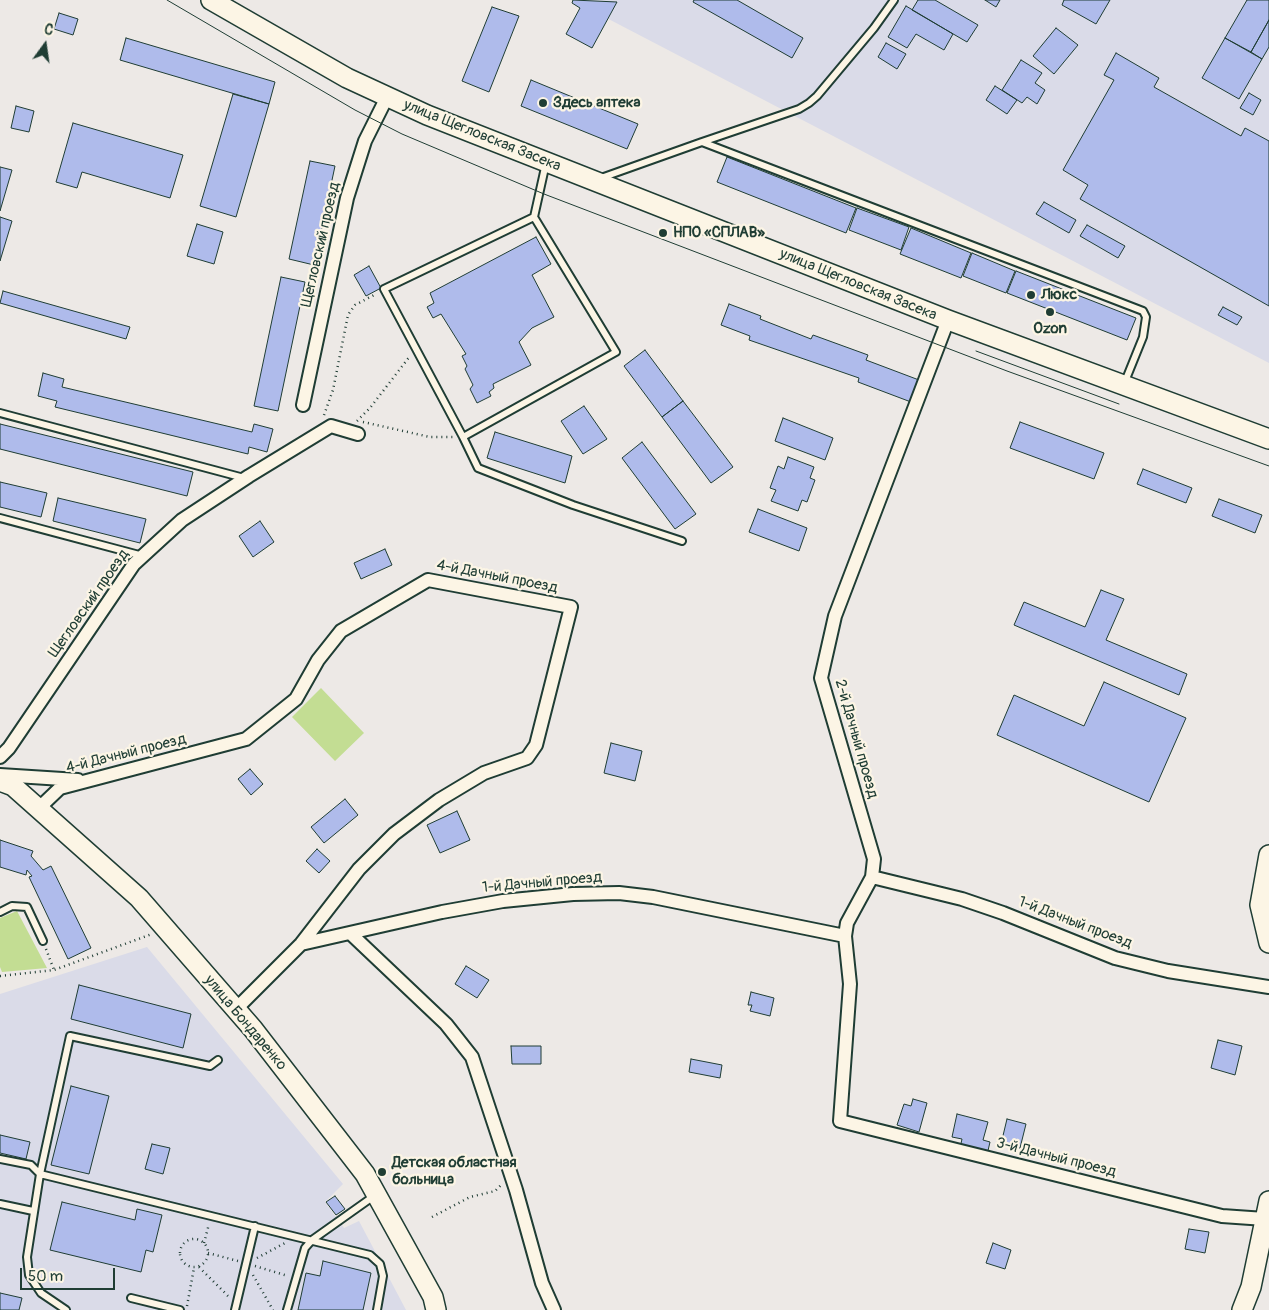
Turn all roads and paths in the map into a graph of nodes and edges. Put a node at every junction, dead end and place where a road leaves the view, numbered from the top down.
1 (894, 0) edge
2 (217, 2) edge
3 (388, 97) junction
4 (702, 142) junction
5 (546, 162) junction
6 (594, 180) junction
7 (534, 217) junction
8 (384, 289) junction
9 (948, 320) junction
10 (416, 350) junction
11 (1123, 385) junction
12 (303, 405) dead end
13 (0, 414) edge
14 (358, 434) dead end
15 (315, 435) junction
16 (463, 437) junction
17 (1269, 439) edge
18 (245, 478) junction
19 (0, 518) edge
20 (682, 541) dead end
21 (142, 556) junction
22 (0, 757) edge
23 (0, 775) edge
24 (88, 780) junction
25 (0, 781) edge
26 (38, 809) junction
27 (1269, 855) edge
28 (872, 877) junction
29 (0, 912) edge
30 (166, 929) junction
31 (350, 933) junction
32 (845, 936) junction
33 (43, 940) joint
34 (1269, 943) edge
35 (302, 944) junction
36 (54, 970) junction
37 (0, 976) edge
38 (1269, 987) edge
39 (236, 1009) junction
40 (218, 1060) dead end
41 (840, 1120) joint
42 (0, 1159) edge
43 (40, 1174) junction
44 (511, 1175) junction
45 (376, 1194) junction
46 (0, 1204) edge
47 (1267, 1210) edge
48 (33, 1211) junction
49 (211, 1215) junction
50 (432, 1217) dead end
51 (256, 1226) junction
52 (298, 1236) junction
53 (312, 1240) junction
54 (204, 1243) junction
55 (246, 1264) junction
56 (199, 1267) junction
57 (194, 1268) junction
58 (131, 1298) dead end
59 (236, 1307) edge
60 (66, 1310) edge
61 (180, 1310) edge
62 (186, 1310) edge
63 (273, 1310) edge
64 (287, 1310) edge
65 (377, 1310) edge
66 (436, 1310) edge
67 (554, 1310) edge
68 (1242, 1310) edge

1 - 4 lane
2 - 3 street, улица Щегловская Засека
3 - 5 street, улица Щегловская Засека
3 - 12 street, Щегловский проезд
4 - 6 lane
4 - 11 lane
5 - 6 street, улица Щегловская Засека
5 - 7 lane
6 - 9 street, улица Щегловская Засека
7 - 8 lane
7 - 16 lane
8 - 10 lane
8 - 15 path
9 - 11 street, улица Щегловская Засека
9 - 28 street, 2-й Дачный проезд
10 - 16 lane
10 - 16 path
11 - 17 street, улица Щегловская Засека
13 - 18 lane
14 - 15 street, Щегловский проезд
15 - 18 street, Щегловский проезд
16 - 20 lane
18 - 21 street, Щегловский проезд
19 - 21 lane
21 - 22 street, Щегловский проезд
23 - 24 street
24 - 26 street, 4-й Дачный проезд
24 - 35 street, 4-й Дачный проезд
25 - 26 street, улица Бондаренко
26 - 30 street, улица Бондаренко
27 - 34 street
28 - 32 street, 2-й Дачный проезд
28 - 38 street, 1-й Дачный проезд
29 - 33 lane
30 - 36 path
30 - 39 street, улица Бондаренко
31 - 32 street, 1-й Дачный проезд
31 - 35 street, 1-й Дачный проезд
31 - 44 street
32 - 41 street, 2-й Дачный проезд
33 - 36 path
35 - 39 street, 4-й Дачный проезд
36 - 37 path
39 - 45 street, улица Бондаренко
40 - 43 lane
41 - 47 street, 3-й Дачный проезд
42 - 43 lane
43 - 48 lane
43 - 49 lane
44 - 50 path
44 - 67 street
45 - 53 lane
45 - 66 street, улица Бондаренко
46 - 48 lane
47 - 68 street
48 - 60 lane
49 - 51 lane
49 - 54 path
51 - 52 lane
51 - 55 lane
52 - 53 lane
52 - 55 path
53 - 64 lane
53 - 65 lane
54 - 56 path
54 - 57 path
55 - 59 lane
55 - 63 path
56 - 57 path
56 - 59 path
57 - 62 path
58 - 61 lane

